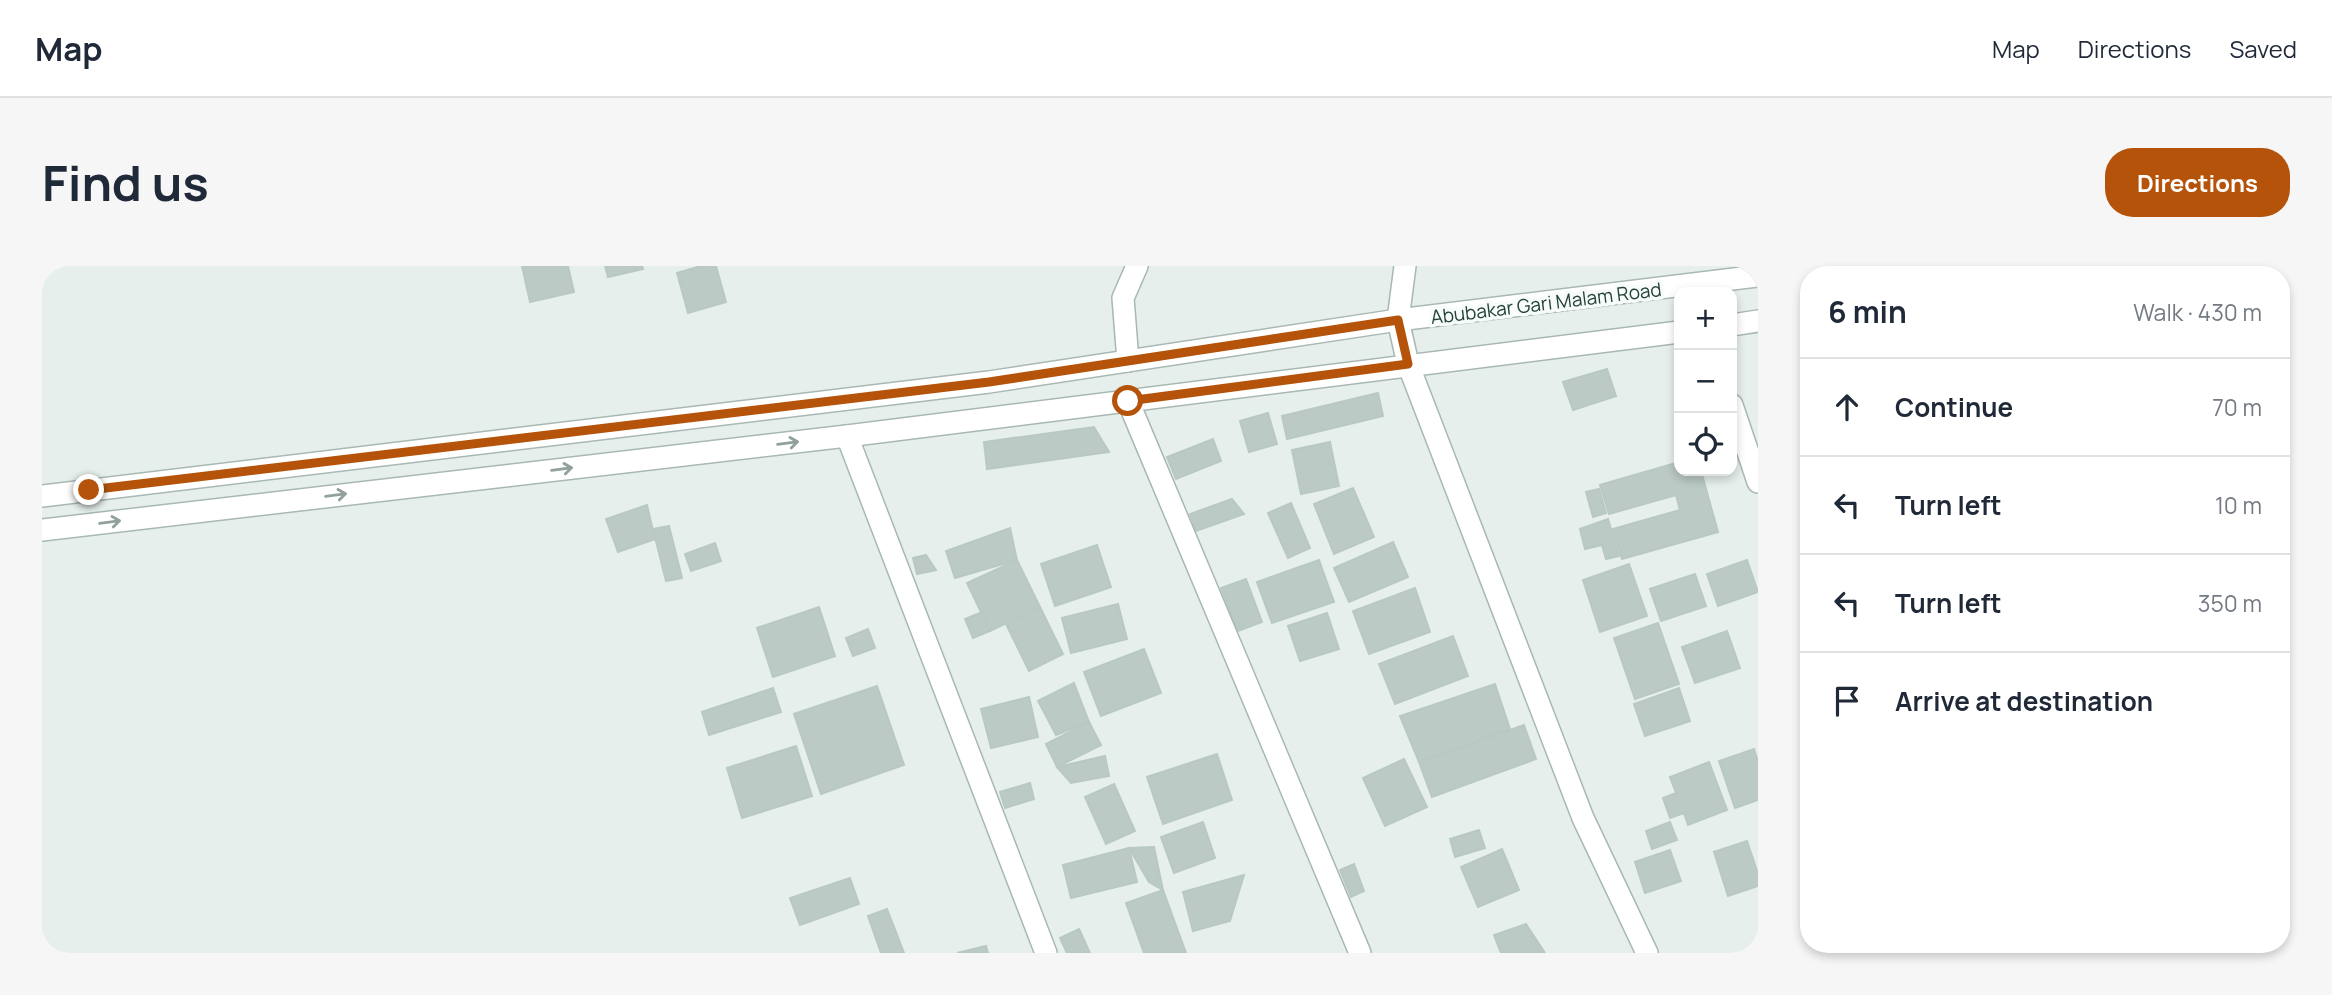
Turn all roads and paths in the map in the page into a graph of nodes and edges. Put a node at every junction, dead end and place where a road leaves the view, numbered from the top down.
1 (1136, 266) edge
2 (1405, 266) edge
3 (1758, 276) edge
4 (1398, 320) junction
5 (1758, 321) edge
6 (1737, 324) edge
7 (1674, 333) edge
8 (1128, 361) junction
9 (1408, 364) junction
10 (1128, 401) junction
11 (1735, 413) edge
12 (847, 436) junction
13 (1758, 482) edge
14 (42, 496) edge
15 (42, 530) edge
16 (1046, 953) edge
17 (1360, 953) edge
18 (1647, 953) edge

1 - 8 street
2 - 4 street
3 - 4 street, Abubakar Gari Malam Road
4 - 8 street, Abubakar Gari Malam Road
4 - 9 street
5 - 6 street
7 - 9 street
8 - 14 street, Abubakar Gari Malam Road
9 - 10 street
9 - 18 street
10 - 12 street
10 - 17 street
11 - 13 street
15 -> 12 street
12 - 16 street

